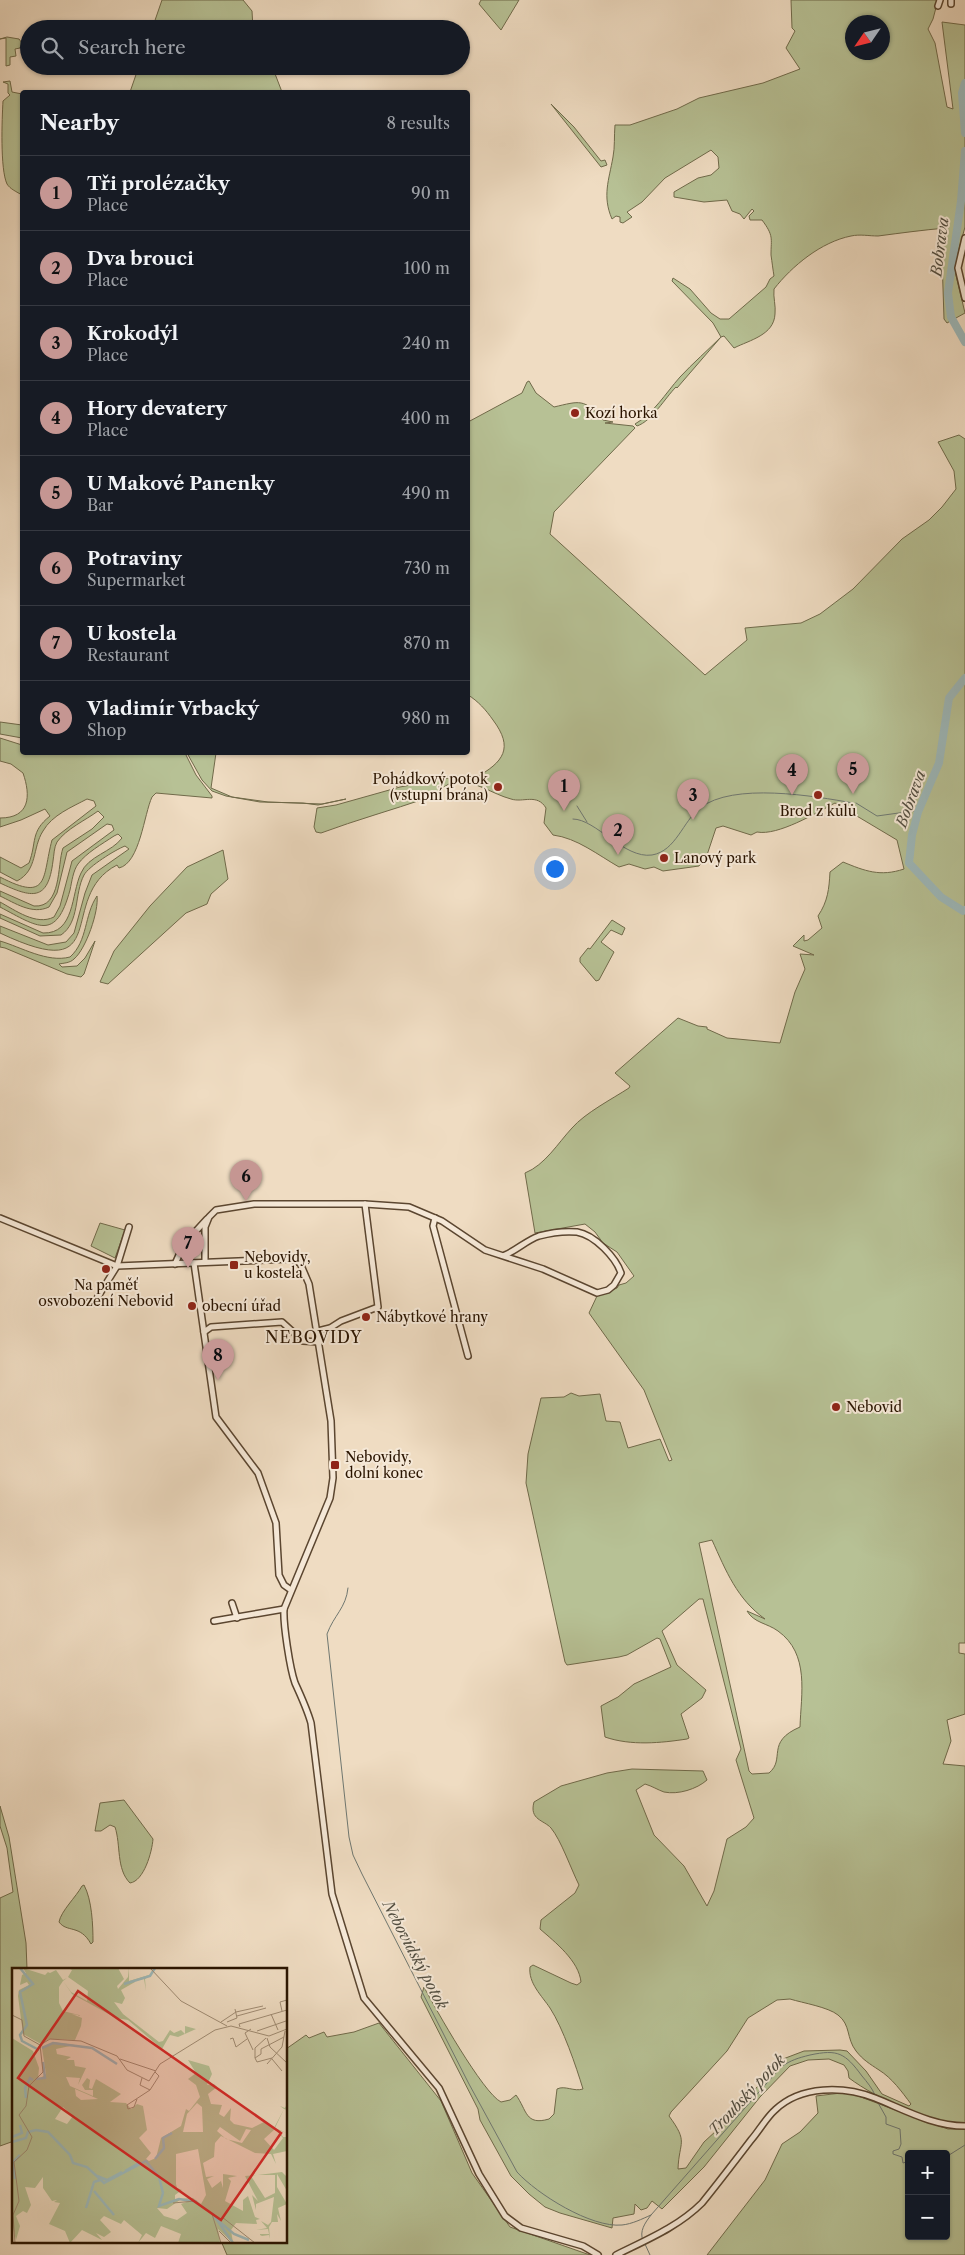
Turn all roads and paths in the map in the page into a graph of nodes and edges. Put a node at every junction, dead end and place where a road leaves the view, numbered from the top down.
1 (965, 238) edge
2 (965, 298) edge
3 (365, 1204) junction
4 (209, 1217) junction
5 (0, 1218) edge
6 (435, 1218) junction
7 (129, 1227) dead end
8 (505, 1255) junction
9 (205, 1262) junction
10 (194, 1263) junction
11 (175, 1264) junction
12 (117, 1266) junction
13 (94, 1303) dead end
14 (318, 1331) junction
15 (204, 1332) junction
16 (319, 1342) junction
17 (468, 1356) dead end
18 (291, 1590) junction
19 (232, 1603) dead end
20 (284, 1609) junction
21 (237, 1618) junction
22 (214, 1622) dead end
23 (965, 2126) edge
24 (598, 2255) edge
25 (616, 2255) edge

1 - 2 street
3 - 4 street
3 - 6 street
3 - 14 street
4 - 9 street
4 - 11 street
5 - 12 street
6 - 8 street
6 - 17 street
7 - 12 street
8 - 8 street
9 - 10 street
9 - 14 street
10 - 11 street
10 - 15 street
11 - 12 street
12 - 13 street
14 - 16 street
15 - 16 street
15 - 18 street
16 - 18 street
18 - 20 street
19 - 21 street
20 - 21 street
20 - 24 street
21 - 22 street
23 - 25 street

